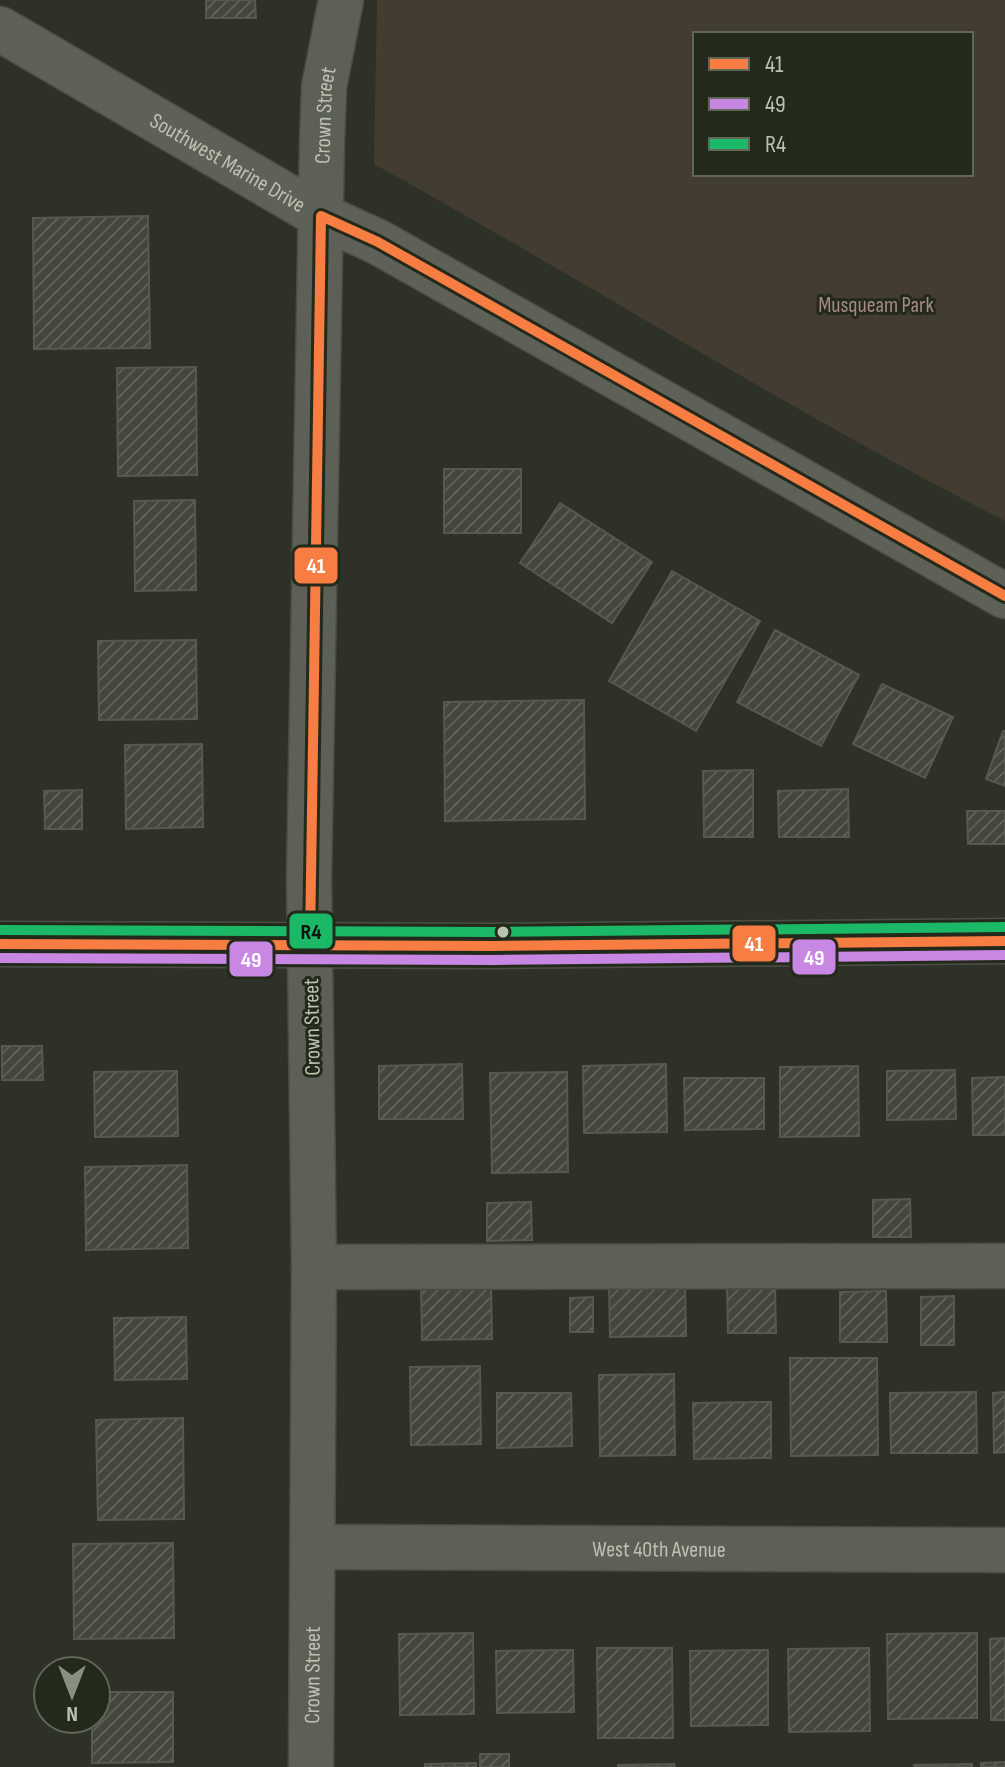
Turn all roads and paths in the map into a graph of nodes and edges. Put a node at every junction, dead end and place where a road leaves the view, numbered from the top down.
1 (341, 0) edge
2 (0, 29) edge
3 (321, 216) junction
4 (1005, 596) edge
5 (1005, 941) edge
6 (310, 943) junction
7 (0, 944) edge
8 (1005, 1266) edge
9 (314, 1267) junction
10 (313, 1547) junction
11 (1005, 1550) edge
12 (311, 1767) edge

1 - 3 street, Crown Street
2 - 3 main road, Southwest Marine Drive
3 - 4 main road, Southwest Marine Drive
3 - 6 street, Crown Street
5 - 6 main road
6 - 7 main road
6 - 9 street, Crown Street
8 - 9 street
9 - 10 street, Crown Street
10 - 11 street, West 40th Avenue
10 - 12 street, Crown Street

